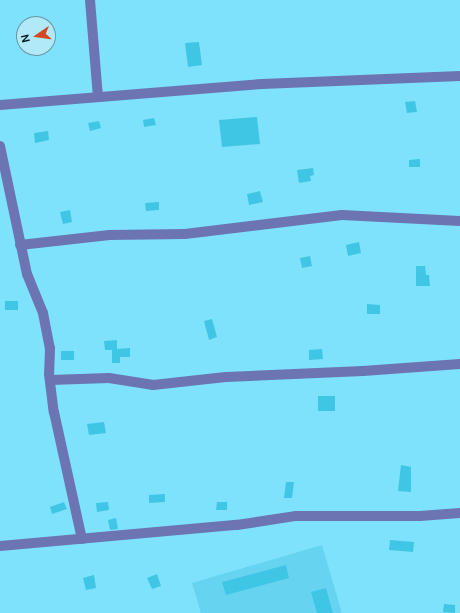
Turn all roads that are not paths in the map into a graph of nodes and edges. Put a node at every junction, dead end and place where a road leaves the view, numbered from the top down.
1 (90, 0) edge
2 (460, 76) edge
3 (98, 97) junction
4 (0, 105) edge
5 (0, 146) edge
6 (460, 221) edge
7 (20, 245) junction
8 (460, 364) edge
9 (50, 380) junction
10 (460, 513) edge
11 (82, 539) junction
12 (0, 546) edge

1 - 3 street
2 - 3 street
3 - 4 street
5 - 7 street
6 - 7 street
7 - 9 street
8 - 9 street
9 - 11 street
10 - 11 street
11 - 12 street

